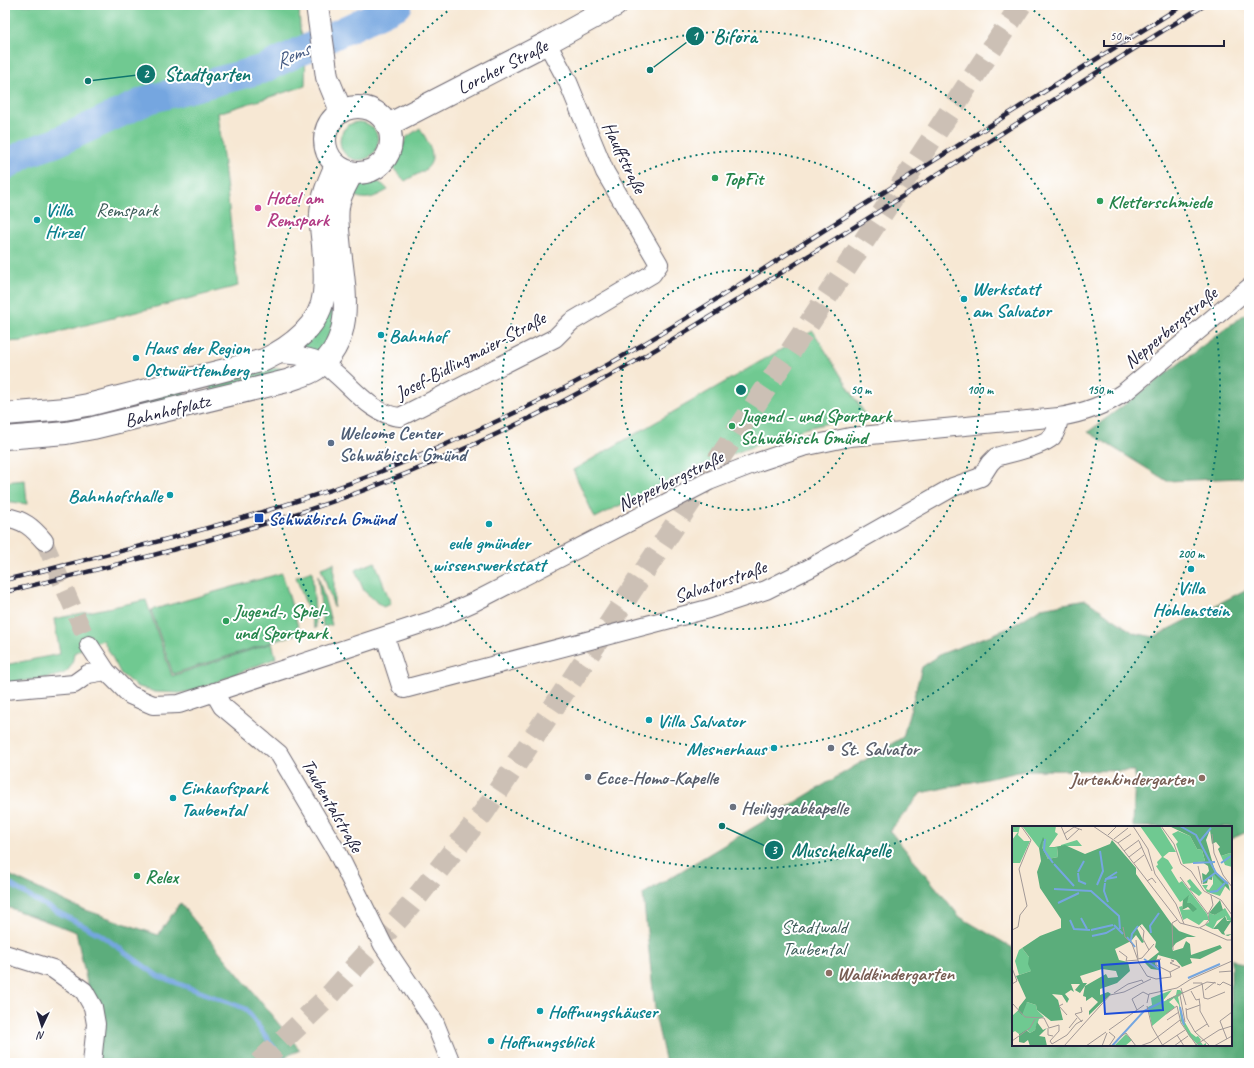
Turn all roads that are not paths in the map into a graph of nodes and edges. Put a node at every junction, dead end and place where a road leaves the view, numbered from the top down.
1 (616, 5) edge
2 (318, 13) edge
3 (547, 43) junction
4 (341, 111) junction
5 (388, 125) junction
6 (344, 169) junction
7 (641, 280) joint
8 (1249, 288) edge
9 (277, 354) junction
10 (323, 363) junction
11 (5, 414) edge
12 (1059, 416) junction
13 (5, 438) edge
14 (5, 517) edge
15 (44, 541) tunnel mouth
16 (385, 636) junction
17 (89, 645) tunnel mouth
18 (106, 671) junction
19 (5, 690) edge
20 (214, 692) junction
21 (5, 954) edge
22 (92, 1063) edge
23 (451, 1063) edge

1 - 3 main road, Lorcher Straße
2 - 4 main road
3 - 5 main road, Lorcher Straße
3 - 7 street, Hauffstraße
4 - 5 main road
4 - 6 main road
5 - 6 main road
6 - 9 main road, Bahnhofplatz
6 - 10 main road, Bahnhofplatz
7 - 10 street, Josef-Bidlingmaier-Straße
8 - 12 street, Nepperbergstraße
9 - 10 street, Bahnhofplatz
9 - 11 main road, Bahnhofplatz
10 - 13 main road, Bahnhofplatz
12 - 16 street, Nepperbergstraße
12 - 16 street, Salvatorstraße
14 - 15 street
16 - 20 street, Nepperbergstraße
17 - 18 street
18 - 19 street
18 - 20 street
20 - 23 street, Taubentalstraße
21 - 22 street

